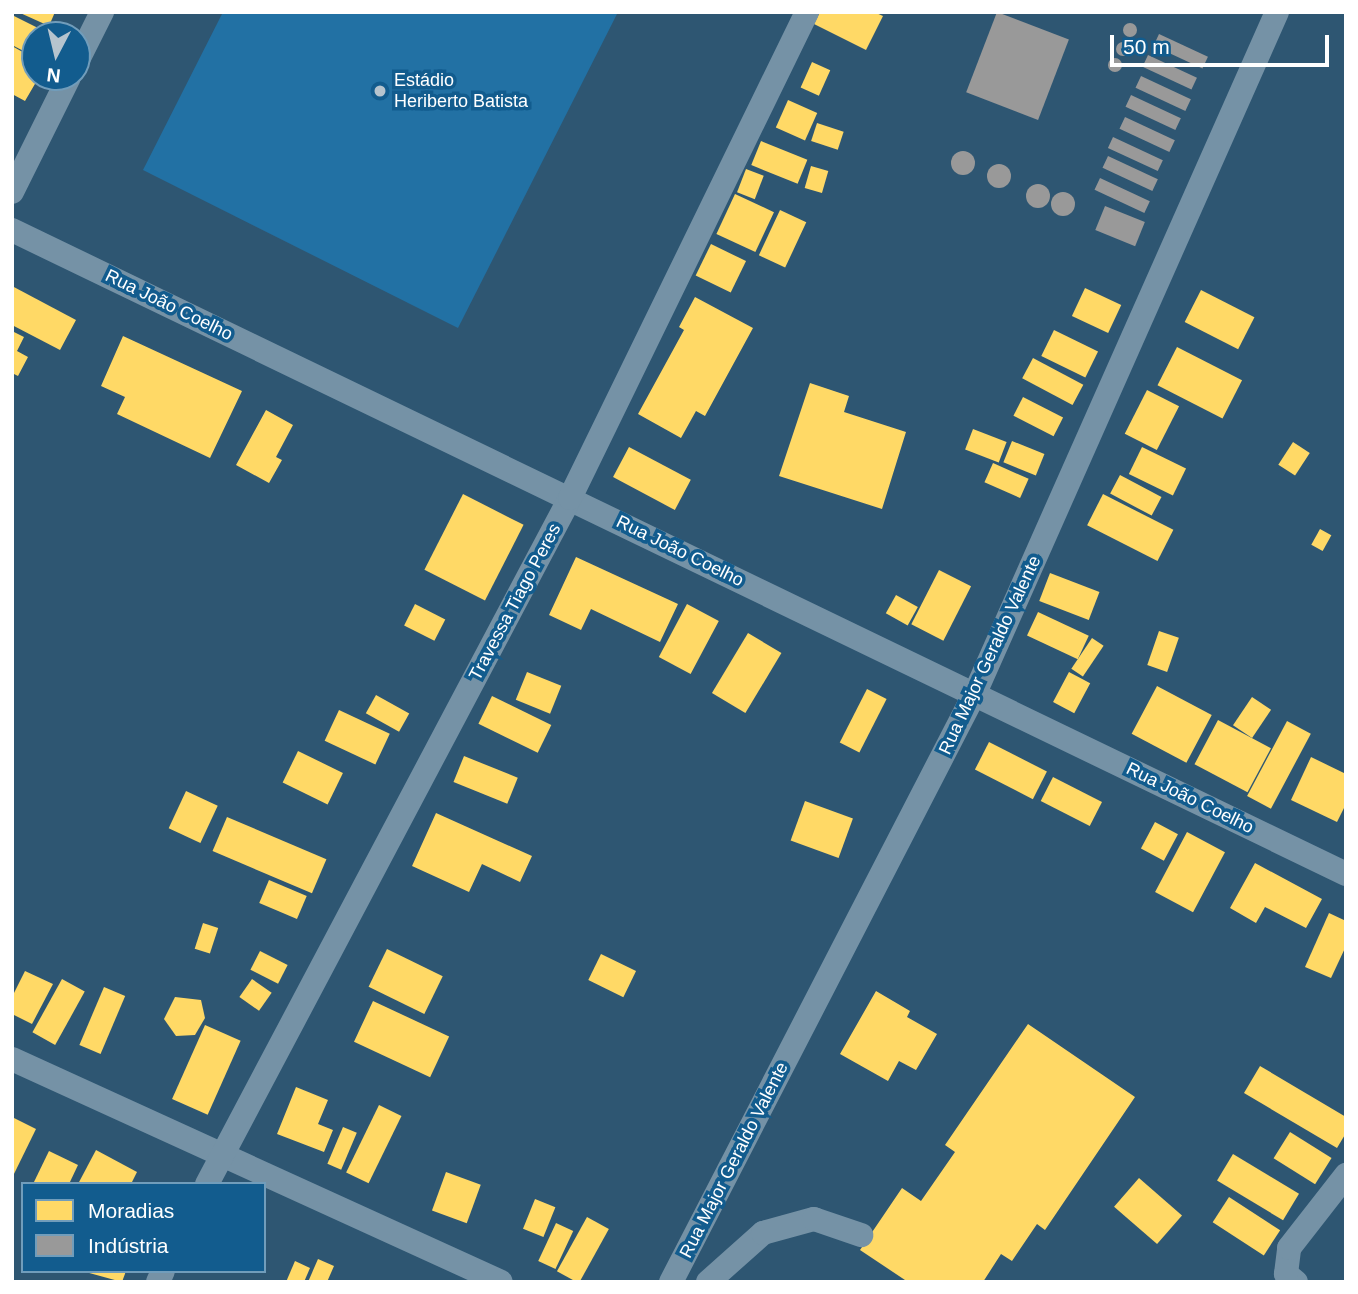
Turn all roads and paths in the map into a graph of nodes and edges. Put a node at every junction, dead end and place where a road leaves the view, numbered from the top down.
1 (102, 12) edge
2 (807, 12) edge
3 (1277, 12) edge
4 (91, 34) edge
5 (62, 91) edge
6 (12, 192) edge
7 (12, 230) edge
8 (570, 498) junction
9 (975, 693) junction
10 (1346, 874) edge
11 (12, 1059) edge
12 (221, 1156) junction
13 (1346, 1175) edge
14 (208, 1182) edge
15 (861, 1236) dead end
16 (501, 1282) edge
17 (671, 1282) edge
18 (708, 1282) edge
19 (1296, 1282) edge

1 - 4 street
2 - 8 street, Travessa Tiago Peres
3 - 9 street, Rua Major Geraldo Valente
5 - 6 street
7 - 8 street, Rua João Coelho
8 - 9 street, Rua João Coelho
8 - 12 street, Travessa Tiago Peres
9 - 10 street, Rua João Coelho
9 - 17 street, Rua Major Geraldo Valente
11 - 12 street
12 - 14 street, Travessa Tiago Peres
12 - 16 street
13 - 19 street
15 - 18 street

